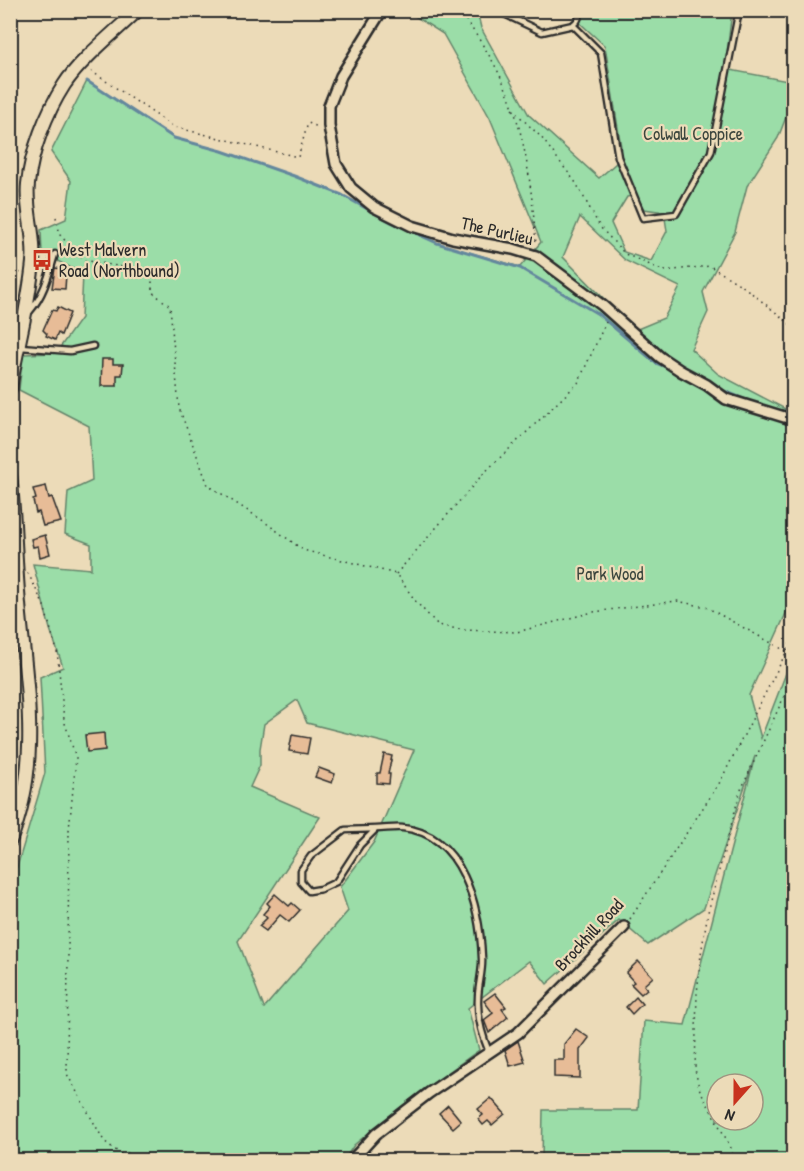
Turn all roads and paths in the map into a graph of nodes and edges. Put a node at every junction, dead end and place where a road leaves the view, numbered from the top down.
1 (138, 10) edge
2 (382, 10) edge
3 (459, 10) edge
4 (496, 10) edge
5 (582, 10) edge
6 (739, 10) edge
7 (573, 24) junction
8 (82, 64) junction
9 (512, 109) junction
10 (330, 131) junction
11 (56, 217) dead end
12 (55, 254) dead end
13 (536, 256) junction
14 (24, 263) dead end
15 (10, 289) edge
16 (613, 315) junction
17 (25, 316) junction
18 (794, 327) edge
19 (18, 346) junction
20 (93, 346) dead end
21 (10, 389) edge
22 (794, 420) edge
23 (10, 476) edge
24 (27, 570) dead end
25 (396, 574) junction
26 (794, 637) edge
27 (792, 641) junction
28 (794, 644) edge
29 (786, 651) junction
30 (794, 675) edge
31 (376, 829) junction
32 (10, 841) edge
33 (624, 927) joint
34 (489, 1052) junction
35 (128, 1161) edge
36 (352, 1161) edge
37 (734, 1161) edge

1 - 8 main road
2 - 10 street, The Purlieu
3 - 9 path
4 - 7 lane
5 - 7 lane
6 - 7 lane
8 - 10 path
8 - 17 main road
9 - 13 path
9 - 18 path
10 - 13 street, The Purlieu
11 - 25 path
12 - 17 lane
13 - 16 street, The Purlieu
14 - 15 path
16 - 22 street, The Purlieu
16 - 25 path
17 - 19 main road
19 - 20 lane
19 - 21 main road
23 - 32 main road
24 - 35 path
25 - 29 path
26 - 27 path, Brockhill Road
27 - 28 path
27 - 29 path, Brockhill Road
29 - 33 path, Brockhill Road
30 - 37 path
31 - 31 lane
31 - 34 lane
33 - 34 street, Brockhill Road
34 - 36 street, Brockhill Road

